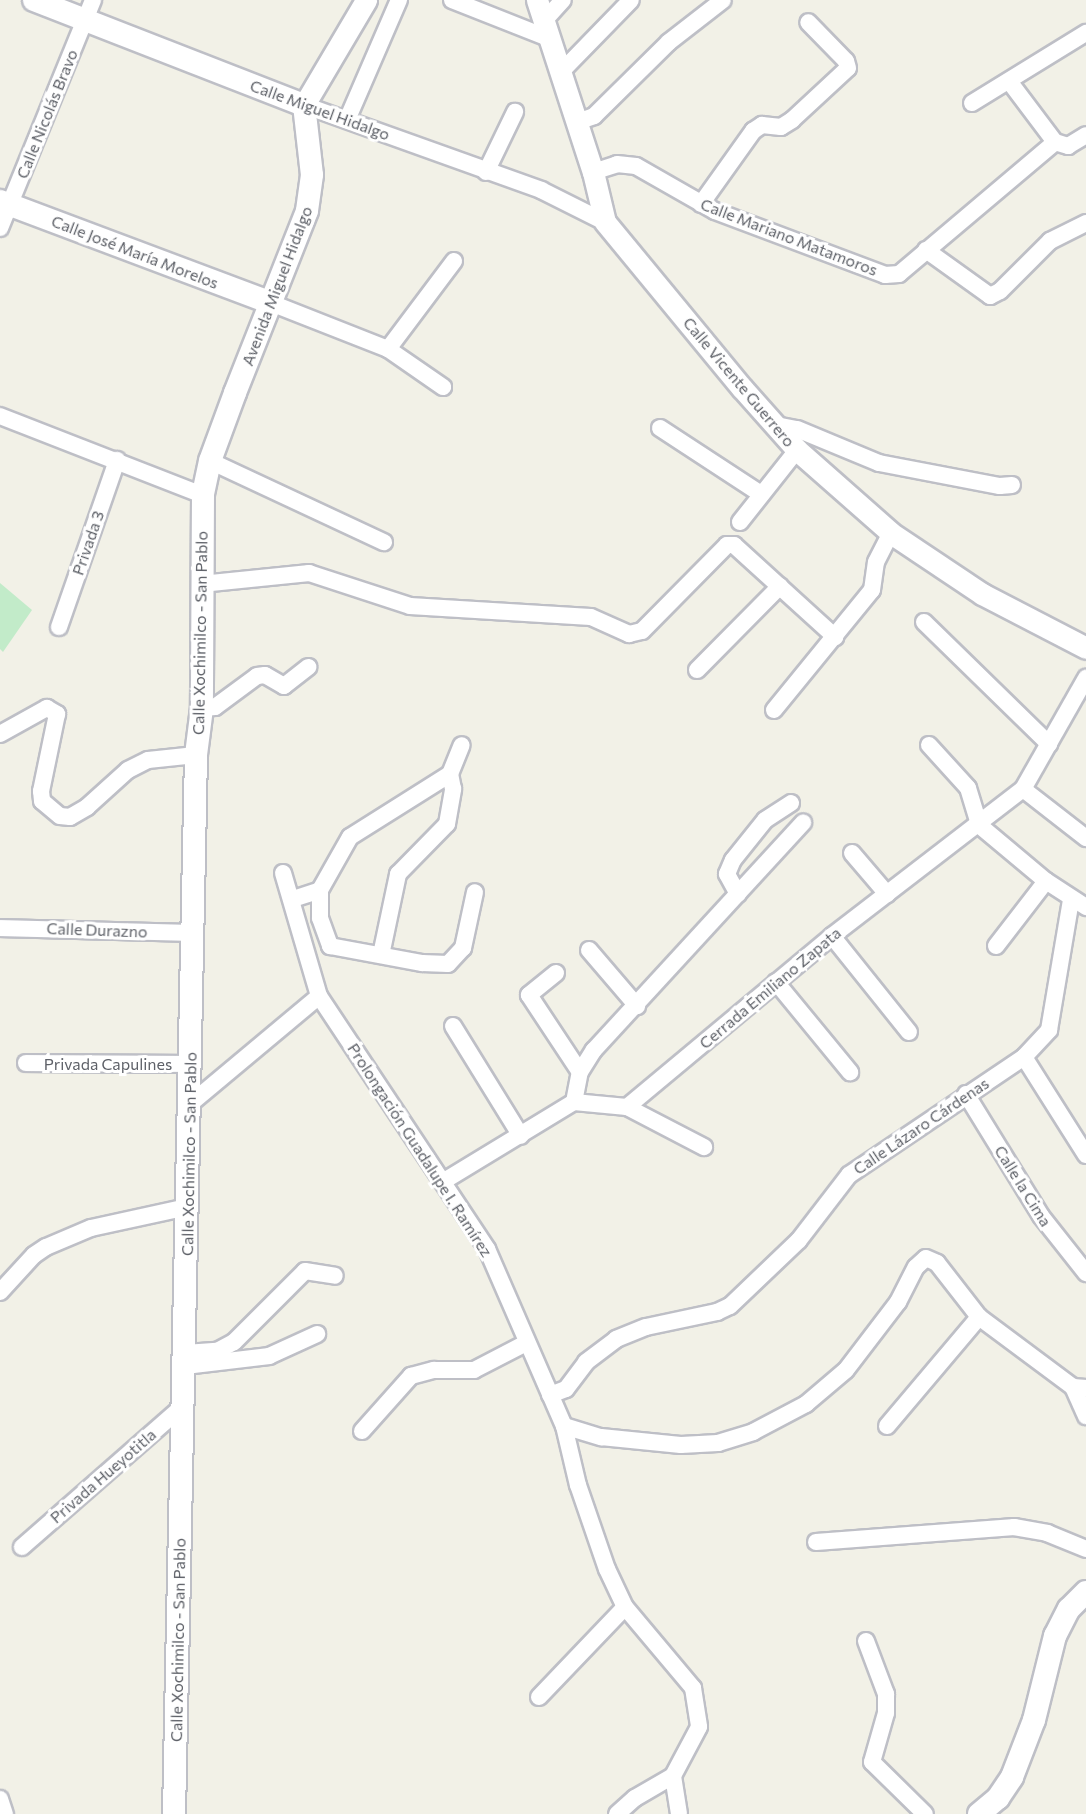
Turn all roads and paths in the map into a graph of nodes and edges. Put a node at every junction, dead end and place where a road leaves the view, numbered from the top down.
1 (34, 0) edge
2 (366, 0) edge
3 (399, 0) edge
4 (452, 0) edge
5 (537, 0) edge
6 (563, 0) edge
7 (631, 0) edge
8 (723, 0) edge
9 (90, 10) edge
10 (808, 22) dead end
11 (546, 30) junction
12 (1086, 33) edge
13 (561, 72) junction
14 (1009, 81) junction
15 (972, 103) dead end
16 (304, 105) junction
17 (515, 112) dead end
18 (346, 120) junction
19 (577, 122) junction
20 (1086, 135) edge
21 (1055, 142) junction
22 (486, 172) junction
23 (593, 172) junction
24 (5, 203) edge
25 (701, 204) junction
26 (1085, 221) edge
27 (605, 222) junction
28 (0, 228) edge
29 (926, 250) junction
30 (454, 261) dead end
31 (271, 303) junction
32 (388, 349) junction
33 (443, 387) dead end
34 (0, 416) edge
35 (776, 425) junction
36 (660, 428) dead end
37 (797, 450) junction
38 (117, 460) junction
39 (210, 461) junction
40 (1012, 485) dead end
41 (761, 494) junction
42 (203, 495) junction
43 (740, 522) dead end
44 (891, 533) junction
45 (384, 542) dead end
46 (201, 584) junction
47 (780, 586) junction
48 (924, 622) dead end
49 (59, 627) dead end
50 (835, 637) junction
51 (1086, 648) edge
52 (308, 668) dead end
53 (698, 670) dead end
54 (1086, 678) edge
55 (202, 708) junction
56 (774, 710) dead end
57 (0, 734) edge
58 (1049, 744) junction
59 (462, 745) dead end
60 (928, 745) dead end
61 (196, 755) junction
62 (450, 774) junction
63 (1023, 789) junction
64 (791, 803) dead end
65 (803, 823) dead end
66 (980, 825) junction
67 (1086, 838) edge
68 (852, 853) dead end
69 (283, 873) dead end
70 (1046, 881) junction
71 (320, 890) junction
72 (475, 892) dead end
73 (738, 894) junction
74 (887, 894) junction
75 (293, 899) junction
76 (1078, 903) edge
77 (0, 927) edge
78 (195, 933) junction
79 (832, 936) junction
80 (996, 946) dead end
81 (589, 950) dead end
82 (381, 956) junction
83 (556, 973) dead end
84 (776, 982) junction
85 (319, 996) junction
86 (637, 1006) junction
87 (453, 1026) dead end
88 (909, 1032) dead end
89 (1024, 1057) junction
90 (26, 1063) dead end
91 (190, 1064) junction
92 (580, 1072) junction
93 (850, 1072) dead end
94 (966, 1094) junction
95 (574, 1102) junction
96 (190, 1104) junction
97 (627, 1107) junction
98 (521, 1136) junction
99 (704, 1147) dead end
100 (1086, 1155) edge
101 (444, 1181) junction
102 (187, 1207) junction
103 (1086, 1273) edge
104 (335, 1276) dead end
105 (0, 1292) edge
106 (979, 1317) junction
107 (317, 1334) dead end
108 (526, 1343) junction
109 (185, 1360) junction
110 (1080, 1388) edge
111 (550, 1395) junction
112 (184, 1405) junction
113 (1086, 1416) edge
114 (564, 1426) junction
115 (887, 1426) dead end
116 (362, 1431) dead end
117 (816, 1542) dead end
118 (22, 1547) dead end
119 (1086, 1549) edge
120 (1086, 1592) edge
121 (625, 1607) junction
122 (866, 1641) dead end
123 (539, 1697) dead end
124 (673, 1776) junction
125 (0, 1799) edge
126 (5, 1814) edge
127 (174, 1814) edge
128 (617, 1814) edge
129 (679, 1814) edge
130 (925, 1814) edge
131 (978, 1814) edge

1 - 9 main road, Calle Miguel Hidalgo
2 - 16 street
3 - 18 street
4 - 11 street
5 - 11 street, Calle Vicente Guerrero
6 - 11 street
7 - 13 street
8 - 19 street
9 - 16 main road, Calle Miguel Hidalgo
9 - 24 street, Calle Nicolás Bravo
10 - 25 street
11 - 13 street, Calle Vicente Guerrero
12 - 14 street
13 - 19 street, Calle Vicente Guerrero
14 - 15 street
14 - 21 street
16 - 18 street, Calle Miguel Hidalgo
16 - 31 main road, Avenida Miguel Hidalgo
17 - 22 street
18 - 22 street, Calle Miguel Hidalgo
19 - 23 street, Calle Vicente Guerrero
20 - 21 street
21 - 29 street, Calle Mariano Matamoros
22 - 27 street, Calle Miguel Hidalgo
23 - 25 street, Calle Mariano Matamoros
23 - 27 street, Calle Vicente Guerrero
24 - 28 street, Calle Nicolás Bravo
24 - 31 main road, Calle José María Morelos
25 - 29 street, Calle Mariano Matamoros
26 - 29 street
27 - 35 street, Calle Vicente Guerrero
30 - 32 street
31 - 32 street
31 - 39 main road, Avenida Miguel Hidalgo
32 - 33 street
34 - 38 street
35 - 37 street, Calle Vicente Guerrero
35 - 40 street
36 - 41 street
37 - 41 street
37 - 44 street, Calle Vicente Guerrero
38 - 42 street
38 - 49 street, Privada 3
39 - 42 main road, Avenida Miguel Hidalgo
39 - 45 street
41 - 43 street
42 - 46 main road, Calle Xochimilco - San Pablo
44 - 50 street
44 - 51 street, Calle Vicente Guerrero
46 - 47 street
46 - 55 main road, Calle Xochimilco - San Pablo
47 - 50 street
47 - 53 street
48 - 58 street
50 - 56 street
52 - 55 street
54 - 58 street
55 - 61 main road, Calle Xochimilco - San Pablo
57 - 61 street
58 - 63 street
59 - 62 street
60 - 66 street
61 - 78 main road, Calle Xochimilco - San Pablo
62 - 71 street
62 - 82 street
63 - 66 street, Cerrada Emiliano Zapata
63 - 67 street
64 - 73 street
65 - 73 street
66 - 70 street
66 - 74 street, Cerrada Emiliano Zapata
68 - 74 street
69 - 75 street, Prolongación Guadalupe I. Ramírez
70 - 76 street
70 - 80 street
71 - 75 street
71 - 82 street
72 - 82 street
73 - 86 street
74 - 79 street, Cerrada Emiliano Zapata
75 - 85 street, Prolongación Guadalupe I. Ramírez
76 - 89 street, Calle Lázaro Cárdenas
77 - 78 street, Calle Durazno
78 - 91 main road, Calle Xochimilco - San Pablo
79 - 84 street, Cerrada Emiliano Zapata
79 - 88 street
81 - 86 street
83 - 92 street
84 - 93 street
84 - 97 street, Cerrada Emiliano Zapata
85 - 96 street
85 - 101 street, Prolongación Guadalupe I. Ramírez
86 - 92 street
87 - 98 street
89 - 94 street, Calle Lázaro Cárdenas
89 - 100 street
90 - 91 street, Privada Capulines
91 - 96 main road, Calle Xochimilco - San Pablo
92 - 95 street
94 - 103 street, Calle la Cima
94 - 111 street, Calle Lázaro Cárdenas
95 - 97 street
95 - 98 street
96 - 102 main road, Calle Xochimilco - San Pablo
97 - 99 street
98 - 101 street
101 - 108 street, Prolongación Guadalupe I. Ramírez
102 - 105 street
102 - 109 main road, Calle Xochimilco - San Pablo
104 - 109 street
106 - 110 street
106 - 114 street
106 - 115 street
107 - 109 street
108 - 111 street, Prolongación Guadalupe I. Ramírez
108 - 116 street
109 - 112 main road, Calle Xochimilco - San Pablo
110 - 113 street
111 - 114 street, Prolongación Guadalupe I. Ramírez
112 - 118 street, Privada Hueyotitla
112 - 127 main road, Calle Xochimilco - San Pablo
114 - 121 street, Prolongación Guadalupe I. Ramírez
117 - 119 street
120 - 131 main road
121 - 123 street
121 - 124 street, Prolongación Guadalupe I. Ramírez
122 - 130 street
124 - 128 street
124 - 129 street
125 - 126 street

